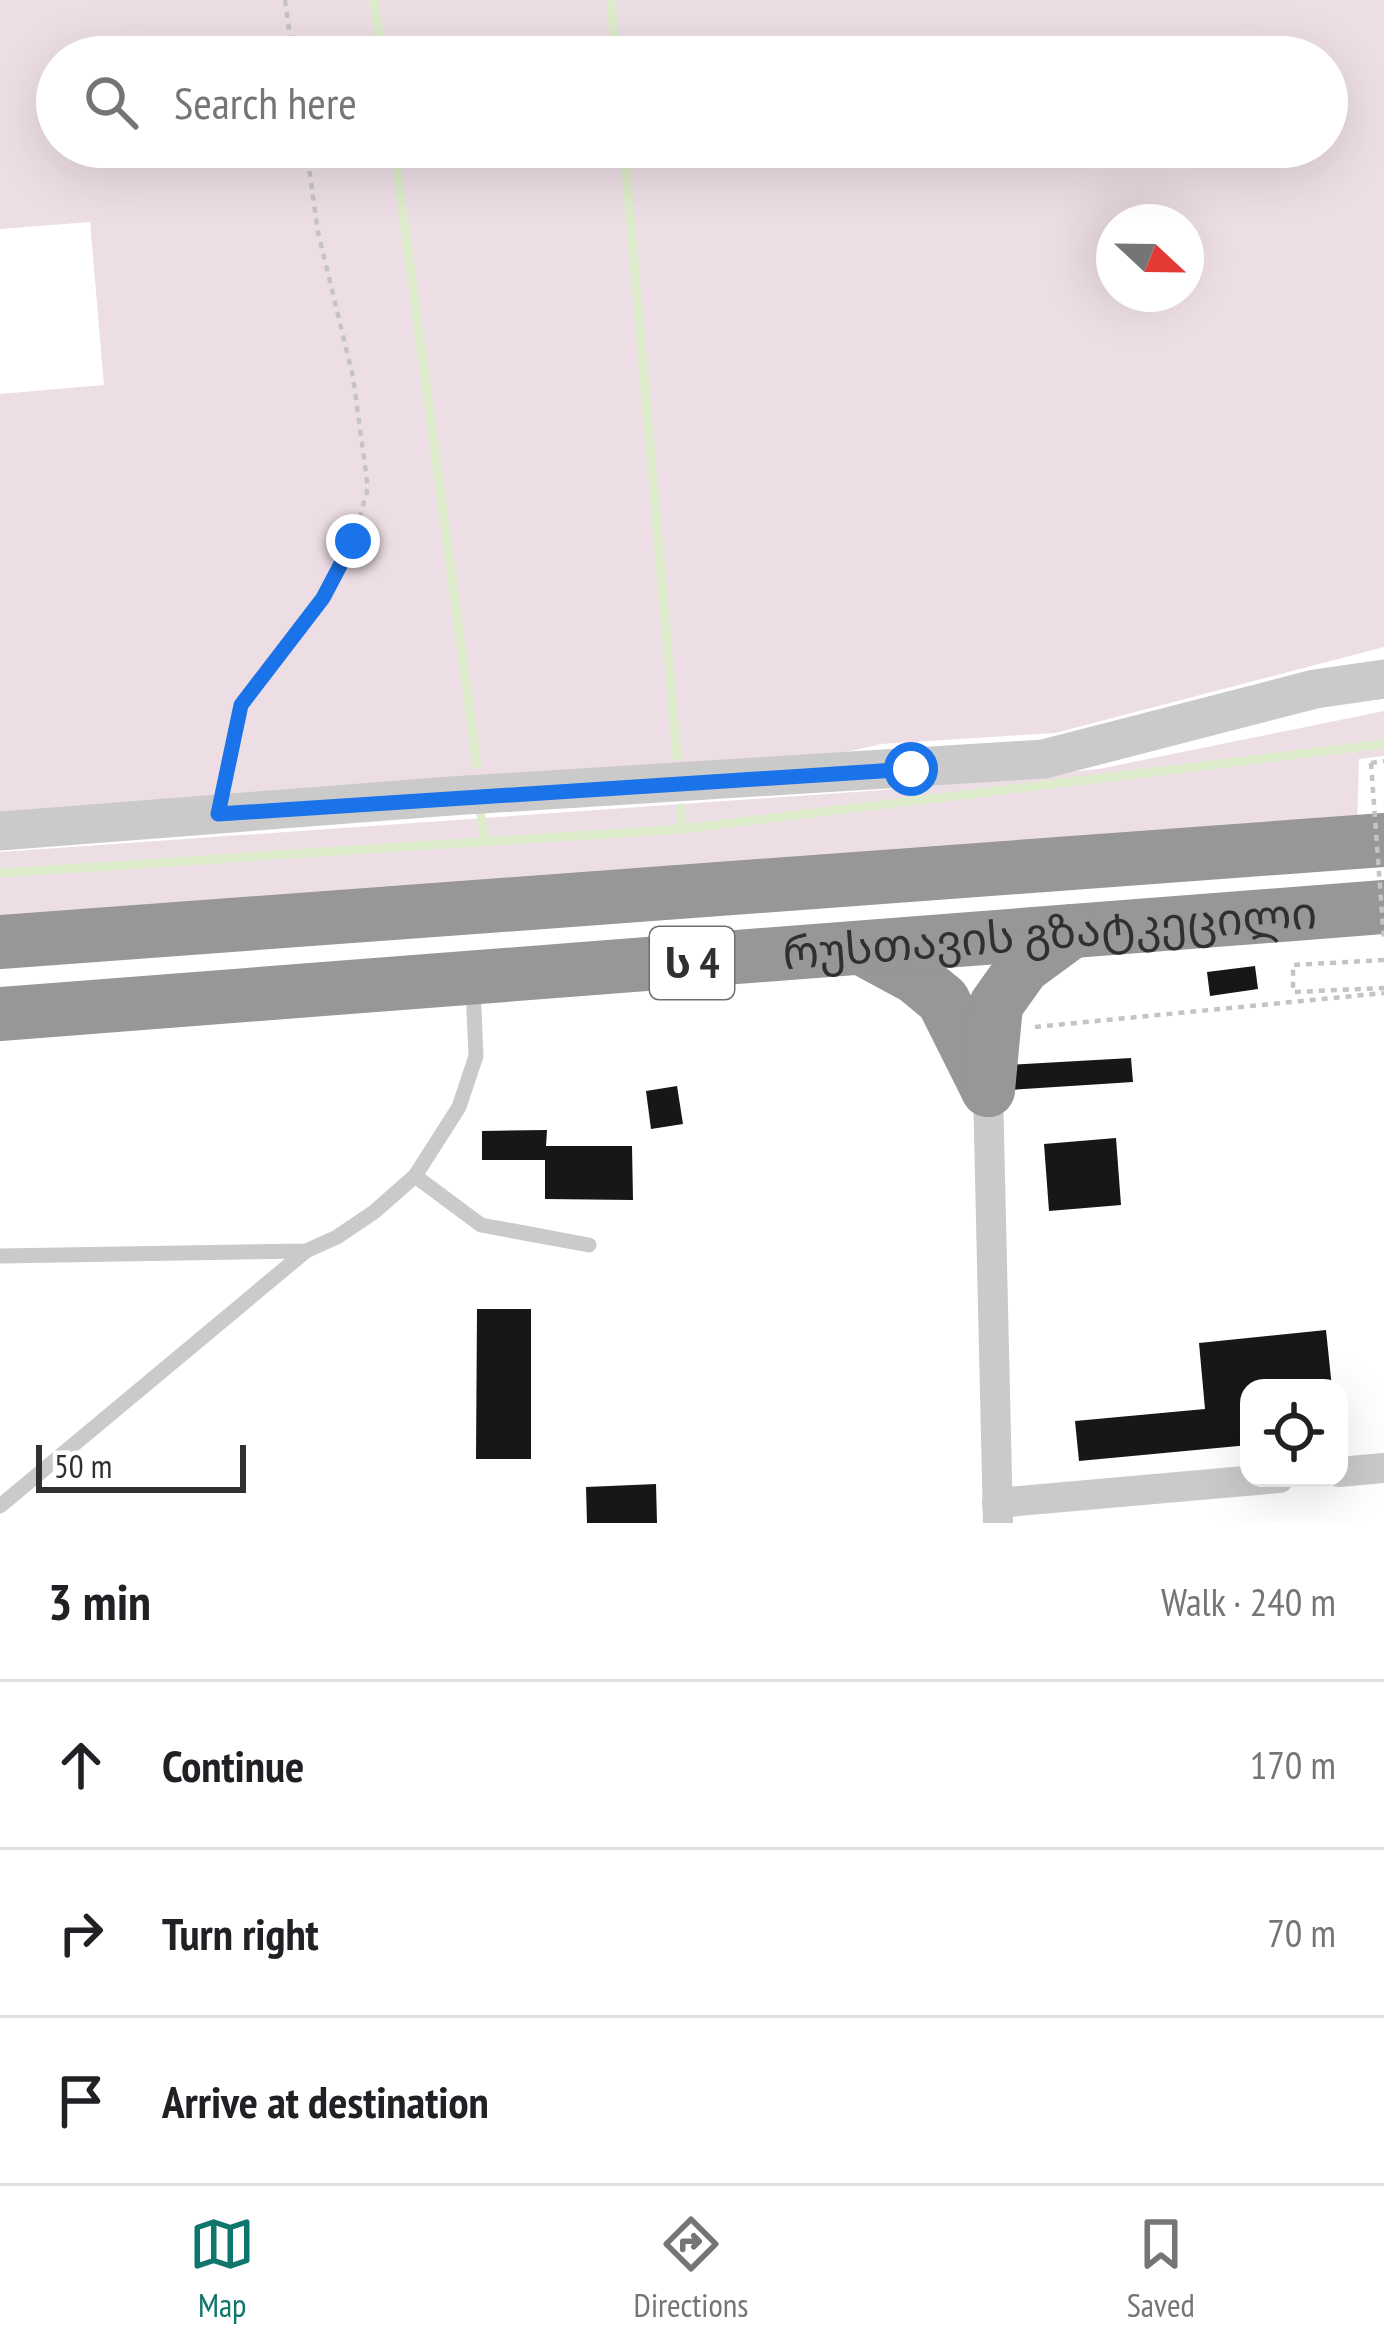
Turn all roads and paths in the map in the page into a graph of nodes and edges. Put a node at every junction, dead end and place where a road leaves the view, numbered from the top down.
1 (285, 0) edge
2 (290, 36) edge
3 (308, 168) edge
4 (1384, 679) edge
5 (1384, 761) edge
6 (218, 814) junction
7 (0, 831) edge
8 (1384, 840) edge
9 (1384, 908) edge
10 (1072, 931) junction
11 (0, 942) edge
12 (1384, 942) edge
13 (865, 950) junction
14 (1384, 960) edge
15 (472, 979) junction
16 (1384, 990) edge
17 (0, 1014) edge
18 (993, 1031) junction
19 (988, 1090) junction
20 (415, 1176) junction
21 (590, 1245) dead end
22 (306, 1251) junction
23 (0, 1256) edge
24 (1384, 1468) edge
25 (1348, 1471) edge
26 (1240, 1483) edge
27 (0, 1506) edge
28 (997, 1513) edge

1 - 2 path
3 - 6 path
4 - 6 street
5 - 12 path, bridge
6 - 7 street
8 - 11 highway, რუსთავის გზატკეცილი / ს 4
9 - 10 highway, რუსთავის გზატკეცილი / ს 4
10 - 13 highway, რუსთავის გზატკეცილი / ს 4
10 - 18 highway
13 - 15 highway, რუსთავის გზატკეცილი / ს 4
13 - 19 highway
14 - 16 path
15 - 17 highway, რუსთავის გზატკეცილი / ს 4
15 - 20 lane
16 - 18 path
18 - 19 highway
19 - 28 street
20 - 21 lane
20 - 22 lane
22 - 23 lane
22 - 27 lane
24 - 25 street
26 - 28 street

